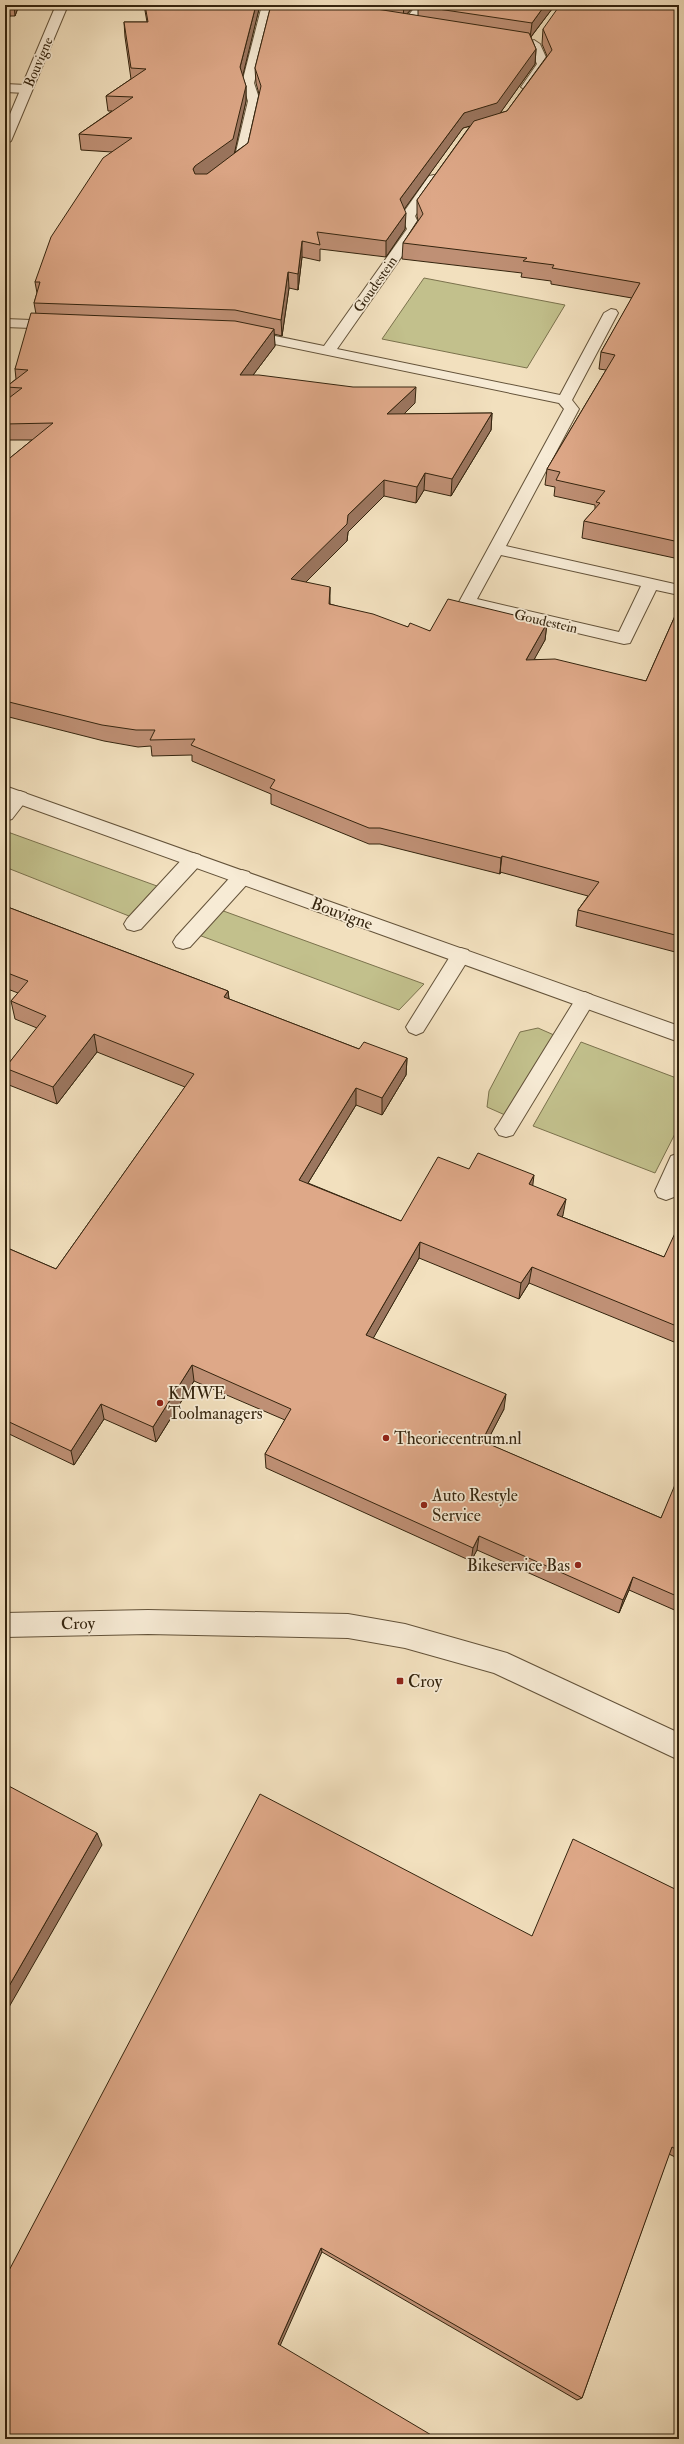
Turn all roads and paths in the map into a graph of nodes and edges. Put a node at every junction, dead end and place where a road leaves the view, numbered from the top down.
1 (62, 5) edge
2 (268, 5) edge
3 (424, 5) edge
4 (392, 22) edge
5 (543, 33) edge
6 (519, 42) edge
7 (534, 44) junction
8 (5, 88) edge
9 (26, 89) junction
10 (518, 99) edge
11 (5, 141) edge
12 (442, 169) edge
13 (219, 174) edge
14 (611, 313) dead end
15 (5, 323) edge
16 (73, 326) edge
17 (228, 332) edge
18 (328, 351) junction
19 (564, 400) junction
20 (497, 548) junction
21 (650, 584) junction
22 (679, 590) edge
23 (13, 795) edge
24 (5, 815) edge
25 (193, 860) junction
26 (242, 877) junction
27 (134, 924) dead end
28 (183, 942) dead end
29 (461, 955) junction
30 (585, 1000) junction
31 (416, 1028) dead end
32 (679, 1034) edge
33 (506, 1129) dead end
34 (679, 1162) edge
35 (666, 1191) dead end
36 (5, 1625) edge
37 (679, 1747) edge

1 - 9 street, Bouvigne
2 - 13 street
3 - 4 street
5 - 7 street
6 - 7 street
7 - 10 street
8 - 9 street
9 - 11 street, Bouvigne
12 - 18 street, Goudestein
14 - 19 street
15 - 16 street
17 - 18 street
18 - 19 street
19 - 20 street, Goudestein
20 - 21 street
20 - 21 street, Goudestein
21 - 22 street
23 - 24 street
23 - 25 street, Bouvigne
25 - 26 street, Bouvigne
25 - 27 street
26 - 28 street
26 - 29 street, Bouvigne
29 - 30 street, Bouvigne
29 - 31 street
30 - 32 street, Bouvigne
30 - 33 street
34 - 35 street
36 - 37 street, Croy

